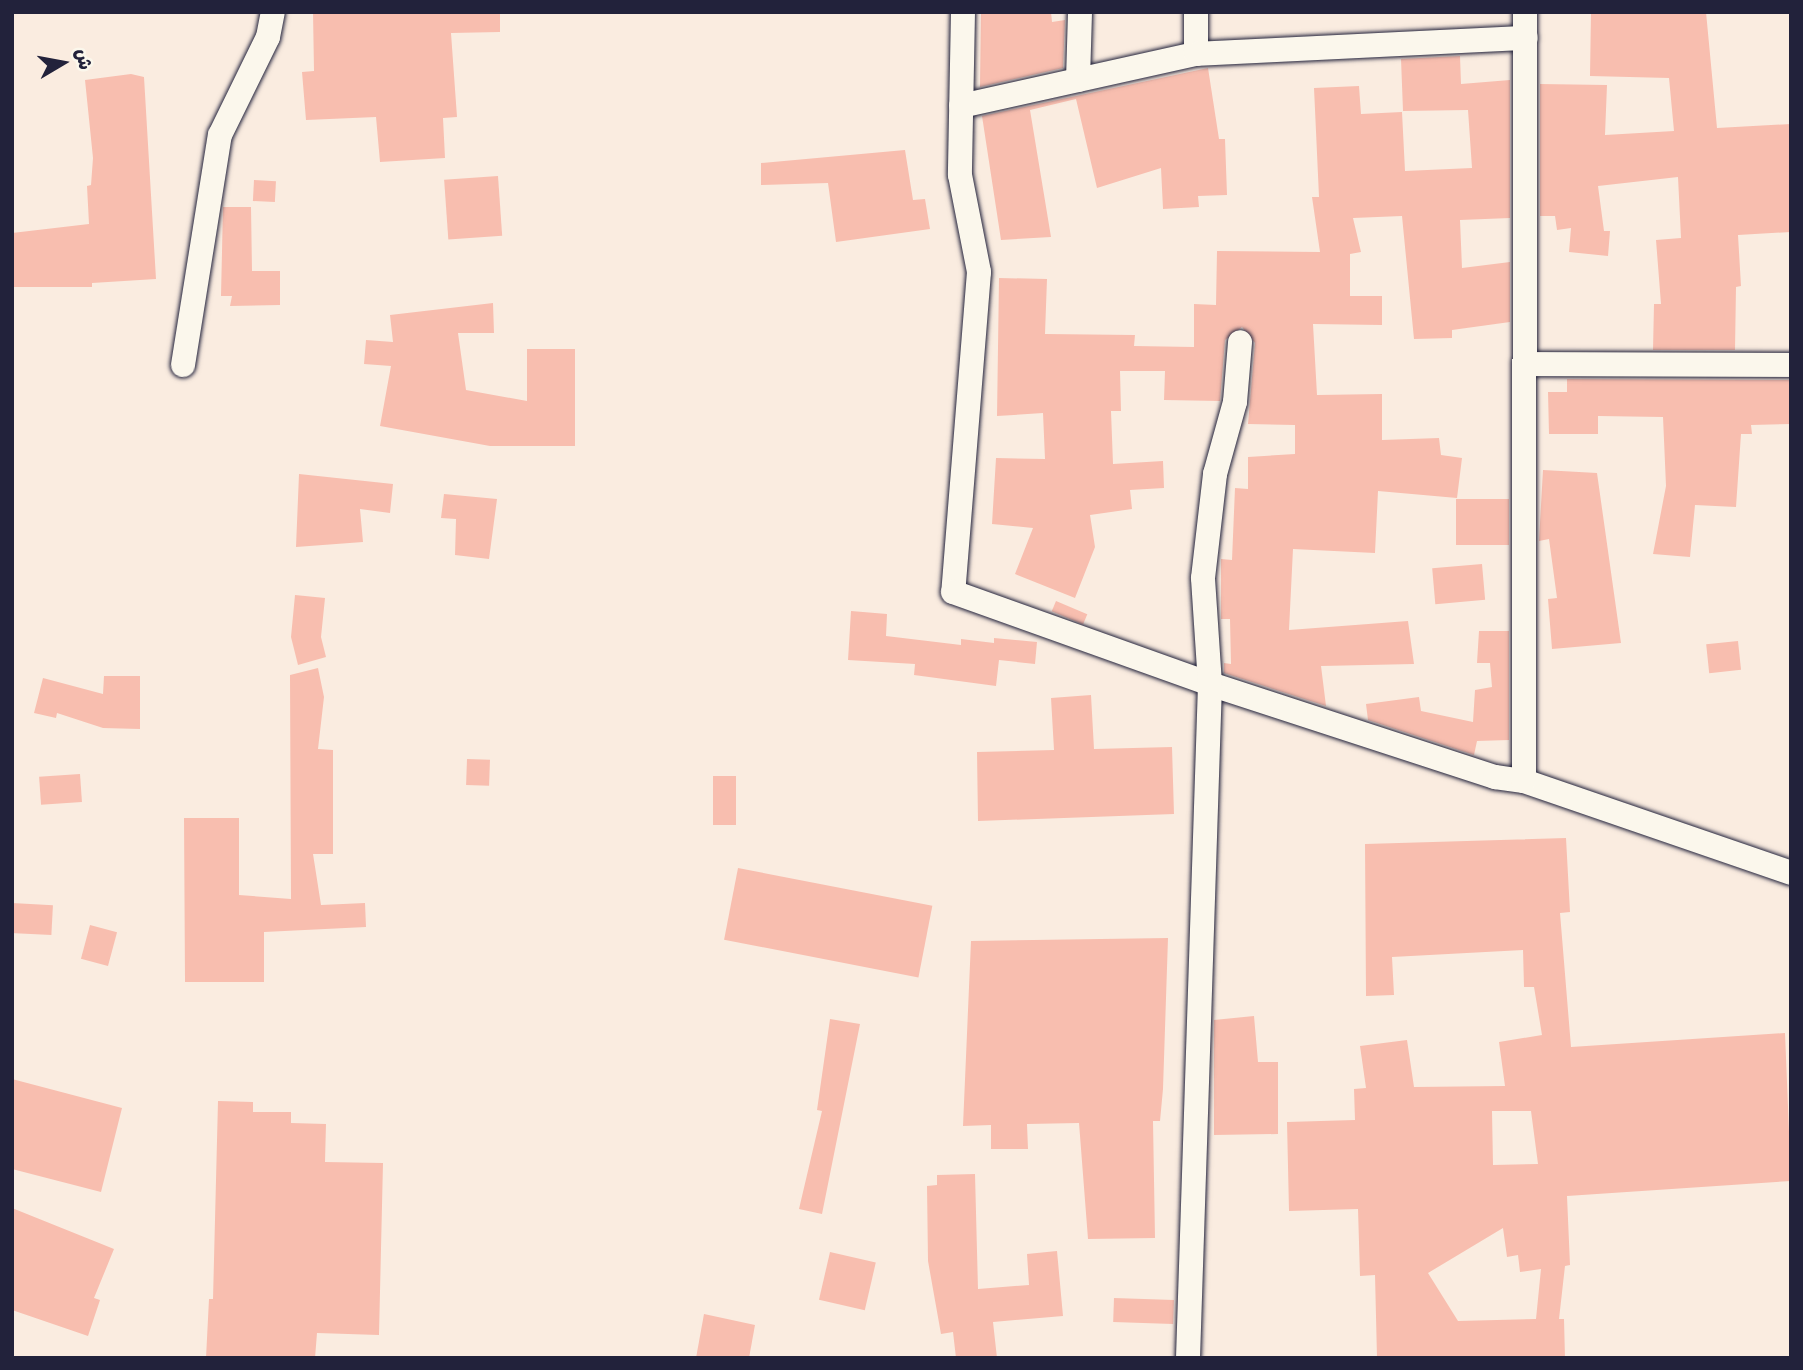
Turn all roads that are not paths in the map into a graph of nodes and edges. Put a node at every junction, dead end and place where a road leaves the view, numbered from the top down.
1 (273, 12) edge
2 (963, 12) edge
3 (1080, 12) edge
4 (1196, 12) edge
5 (1525, 12) edge
6 (1526, 38) junction
7 (1196, 54) junction
8 (1078, 80) junction
9 (961, 106) junction
10 (1240, 342) dead end
11 (1525, 364) junction
12 (183, 365) dead end
13 (1791, 365) edge
14 (1210, 684) junction
15 (1524, 781) junction
16 (1791, 873) edge
17 (1188, 1358) edge

1 - 12 street
2 - 9 street
3 - 8 street
4 - 7 street
5 - 6 street
6 - 7 street
6 - 11 street
7 - 8 street
8 - 9 street
9 - 14 street
10 - 14 street
11 - 13 street
11 - 15 street
14 - 15 street
14 - 17 street
15 - 16 street

